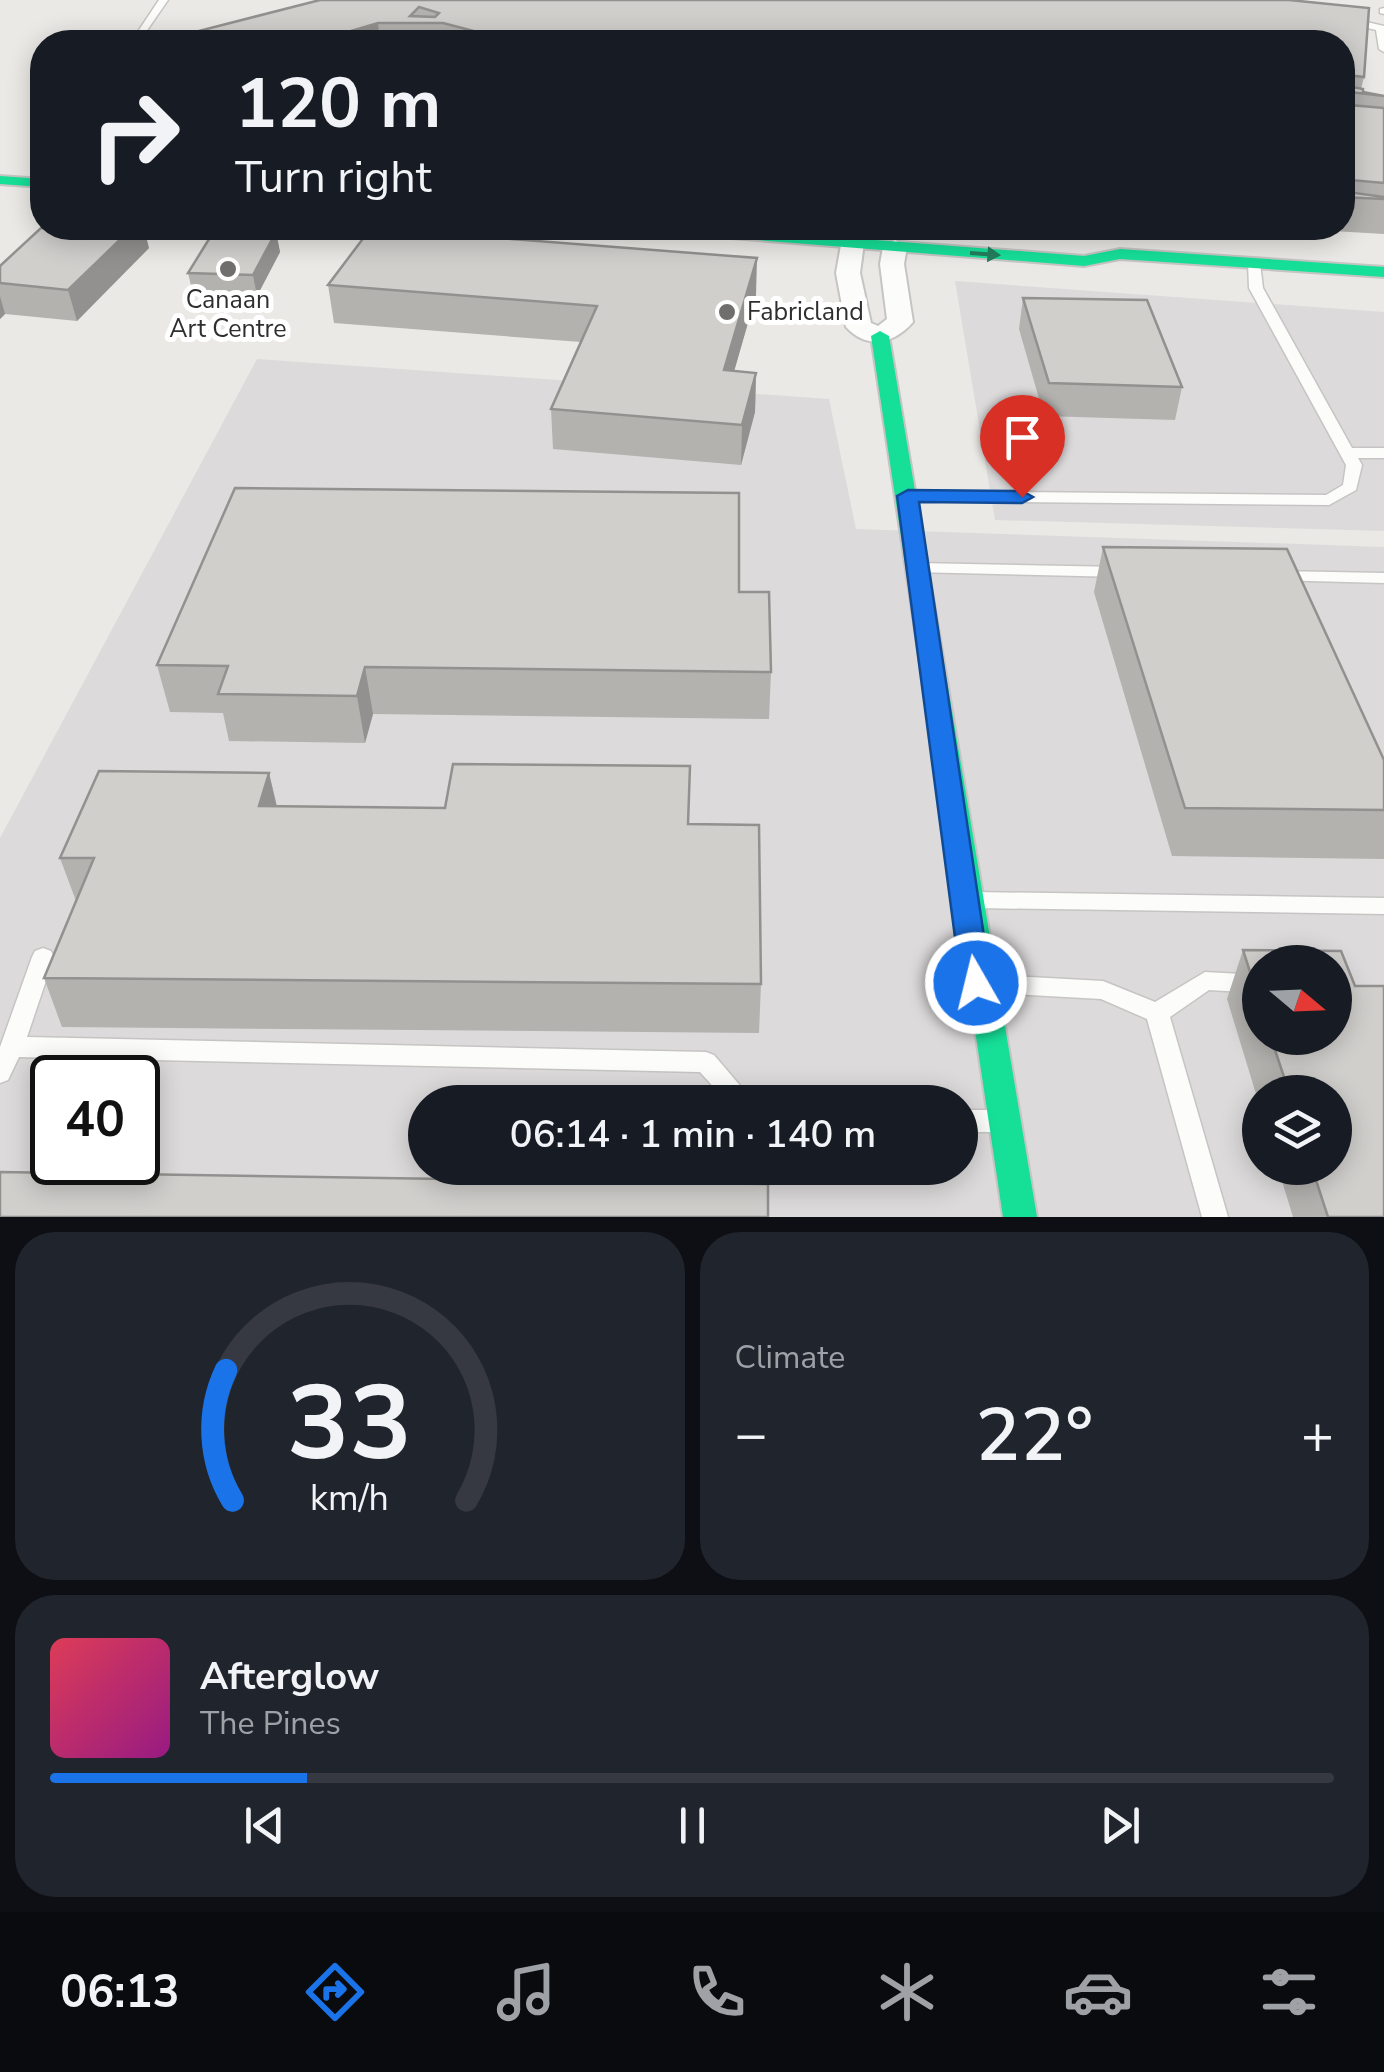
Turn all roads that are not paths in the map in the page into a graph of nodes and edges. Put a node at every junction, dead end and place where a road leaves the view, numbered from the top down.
1 (164, 0) edge
2 (1326, 16) edge
3 (1382, 28) edge
4 (143, 30) edge
5 (1384, 49) edge
6 (0, 180) edge
7 (30, 182) edge
8 (853, 240) edge
9 (896, 240) edge
10 (920, 240) edge
11 (1074, 240) edge
12 (1120, 254) junction
13 (1254, 264) junction
14 (1384, 272) edge
15 (880, 336) junction
16 (1346, 453) junction
17 (1384, 453) edge
18 (908, 496) junction
19 (918, 568) junction
20 (1136, 573) edge
21 (1251, 575) edge
22 (1384, 578) edge
23 (965, 900) junction
24 (1384, 906) edge
25 (44, 957) dead end
26 (976, 983) junction
27 (1242, 983) edge
28 (1157, 1014) junction
29 (12, 1046) junction
30 (0, 1073) edge
31 (727, 1085) edge
32 (978, 1121) edge
33 (1002, 1121) junction
34 (1020, 1217) edge
35 (1215, 1217) edge

1 - 4 lane
2 - 3 lane
3 - 5 lane
6 - 7 main road
8 - 15 street
9 - 15 street
10 -> 12 main road
11 - 12 main road
12 - 13 main road
13 - 14 main road
13 - 16 lane
15 - 18 main road
16 - 17 lane
16 - 18 lane
18 - 19 main road
19 - 20 lane
19 - 23 main road
21 - 22 lane
23 - 24 lane
23 - 26 main road
25 - 29 lane
26 - 28 lane
26 - 33 main road
27 - 28 lane
28 - 35 lane
29 - 30 lane
29 - 31 lane
32 - 33 lane
33 - 34 main road

